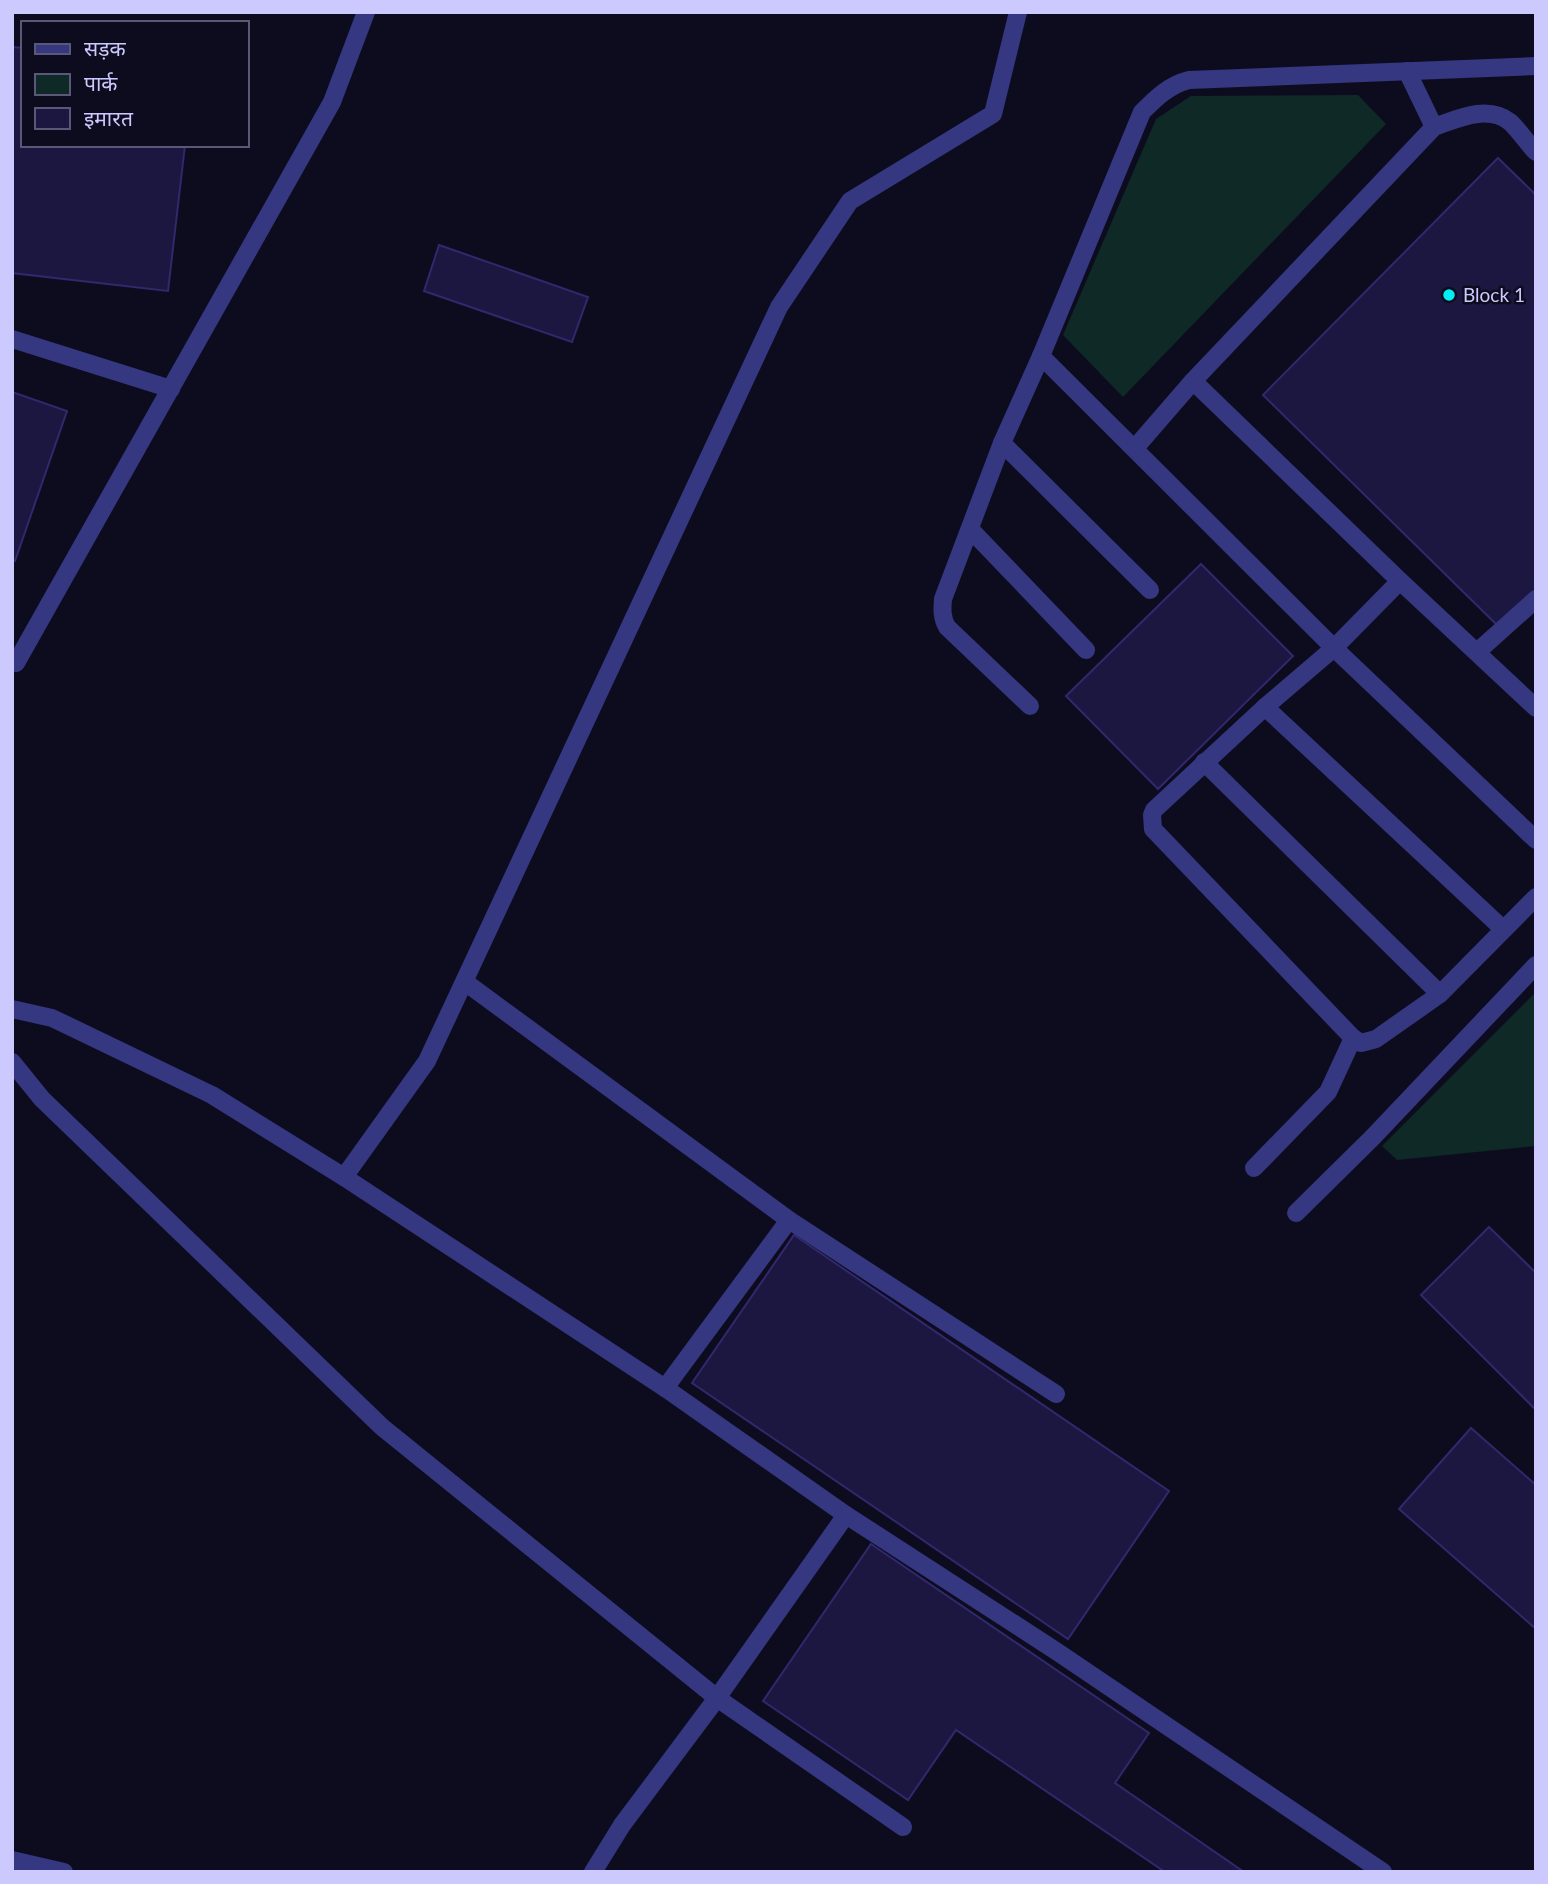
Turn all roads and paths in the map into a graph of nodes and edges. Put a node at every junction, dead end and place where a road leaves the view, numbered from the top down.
1 (366, 12) edge
2 (1018, 12) edge
3 (1536, 66) edge
4 (1407, 71) junction
5 (1434, 127) junction
6 (1536, 152) edge
7 (12, 340) edge
8 (1041, 356) junction
9 (1193, 381) junction
10 (170, 389) junction
11 (1002, 443) junction
12 (1135, 448) junction
13 (970, 529) junction
14 (1400, 581) junction
15 (1150, 590) dead end
16 (1536, 599) edge
17 (1334, 648) junction
18 (1086, 650) dead end
19 (1477, 652) junction
20 (16, 663) dead end
21 (1030, 706) dead end
22 (1265, 707) junction
23 (1536, 708) edge
24 (1205, 762) junction
25 (1536, 840) edge
26 (1536, 897) edge
27 (1503, 929) junction
28 (1536, 965) edge
29 (465, 982) junction
30 (1440, 994) junction
31 (12, 1009) edge
32 (1353, 1038) junction
33 (12, 1062) edge
34 (1254, 1168) dead end
35 (344, 1177) junction
36 (1296, 1213) dead end
37 (789, 1220) junction
38 (666, 1388) junction
39 (1056, 1394) dead end
40 (846, 1515) junction
41 (718, 1698) junction
42 (903, 1827) dead end
43 (12, 1860) edge
44 (64, 1872) edge
45 (593, 1872) edge
46 (1383, 1872) edge

1 - 10 street
2 - 29 street
3 - 4 street
4 - 5 street
4 - 8 street
5 - 6 street
5 - 9 street
7 - 10 street
8 - 11 street
8 - 12 street
9 - 12 street
9 - 14 street
10 - 20 street
11 - 13 street
11 - 15 street
12 - 17 street
13 - 18 street
13 - 21 street
14 - 17 street
14 - 19 street
16 - 19 street
17 - 22 street
17 - 25 street
19 - 23 street
22 - 24 street
22 - 27 street
24 - 30 street
24 - 32 street
26 - 27 street
27 - 30 street
28 - 36 street
29 - 35 street
29 - 37 street
30 - 32 street
31 - 35 street
32 - 34 street
33 - 41 street
35 - 38 street
37 - 38 street
37 - 39 street
38 - 40 street
40 - 41 street
40 - 46 street
41 - 42 street
41 - 45 street
43 - 44 street

